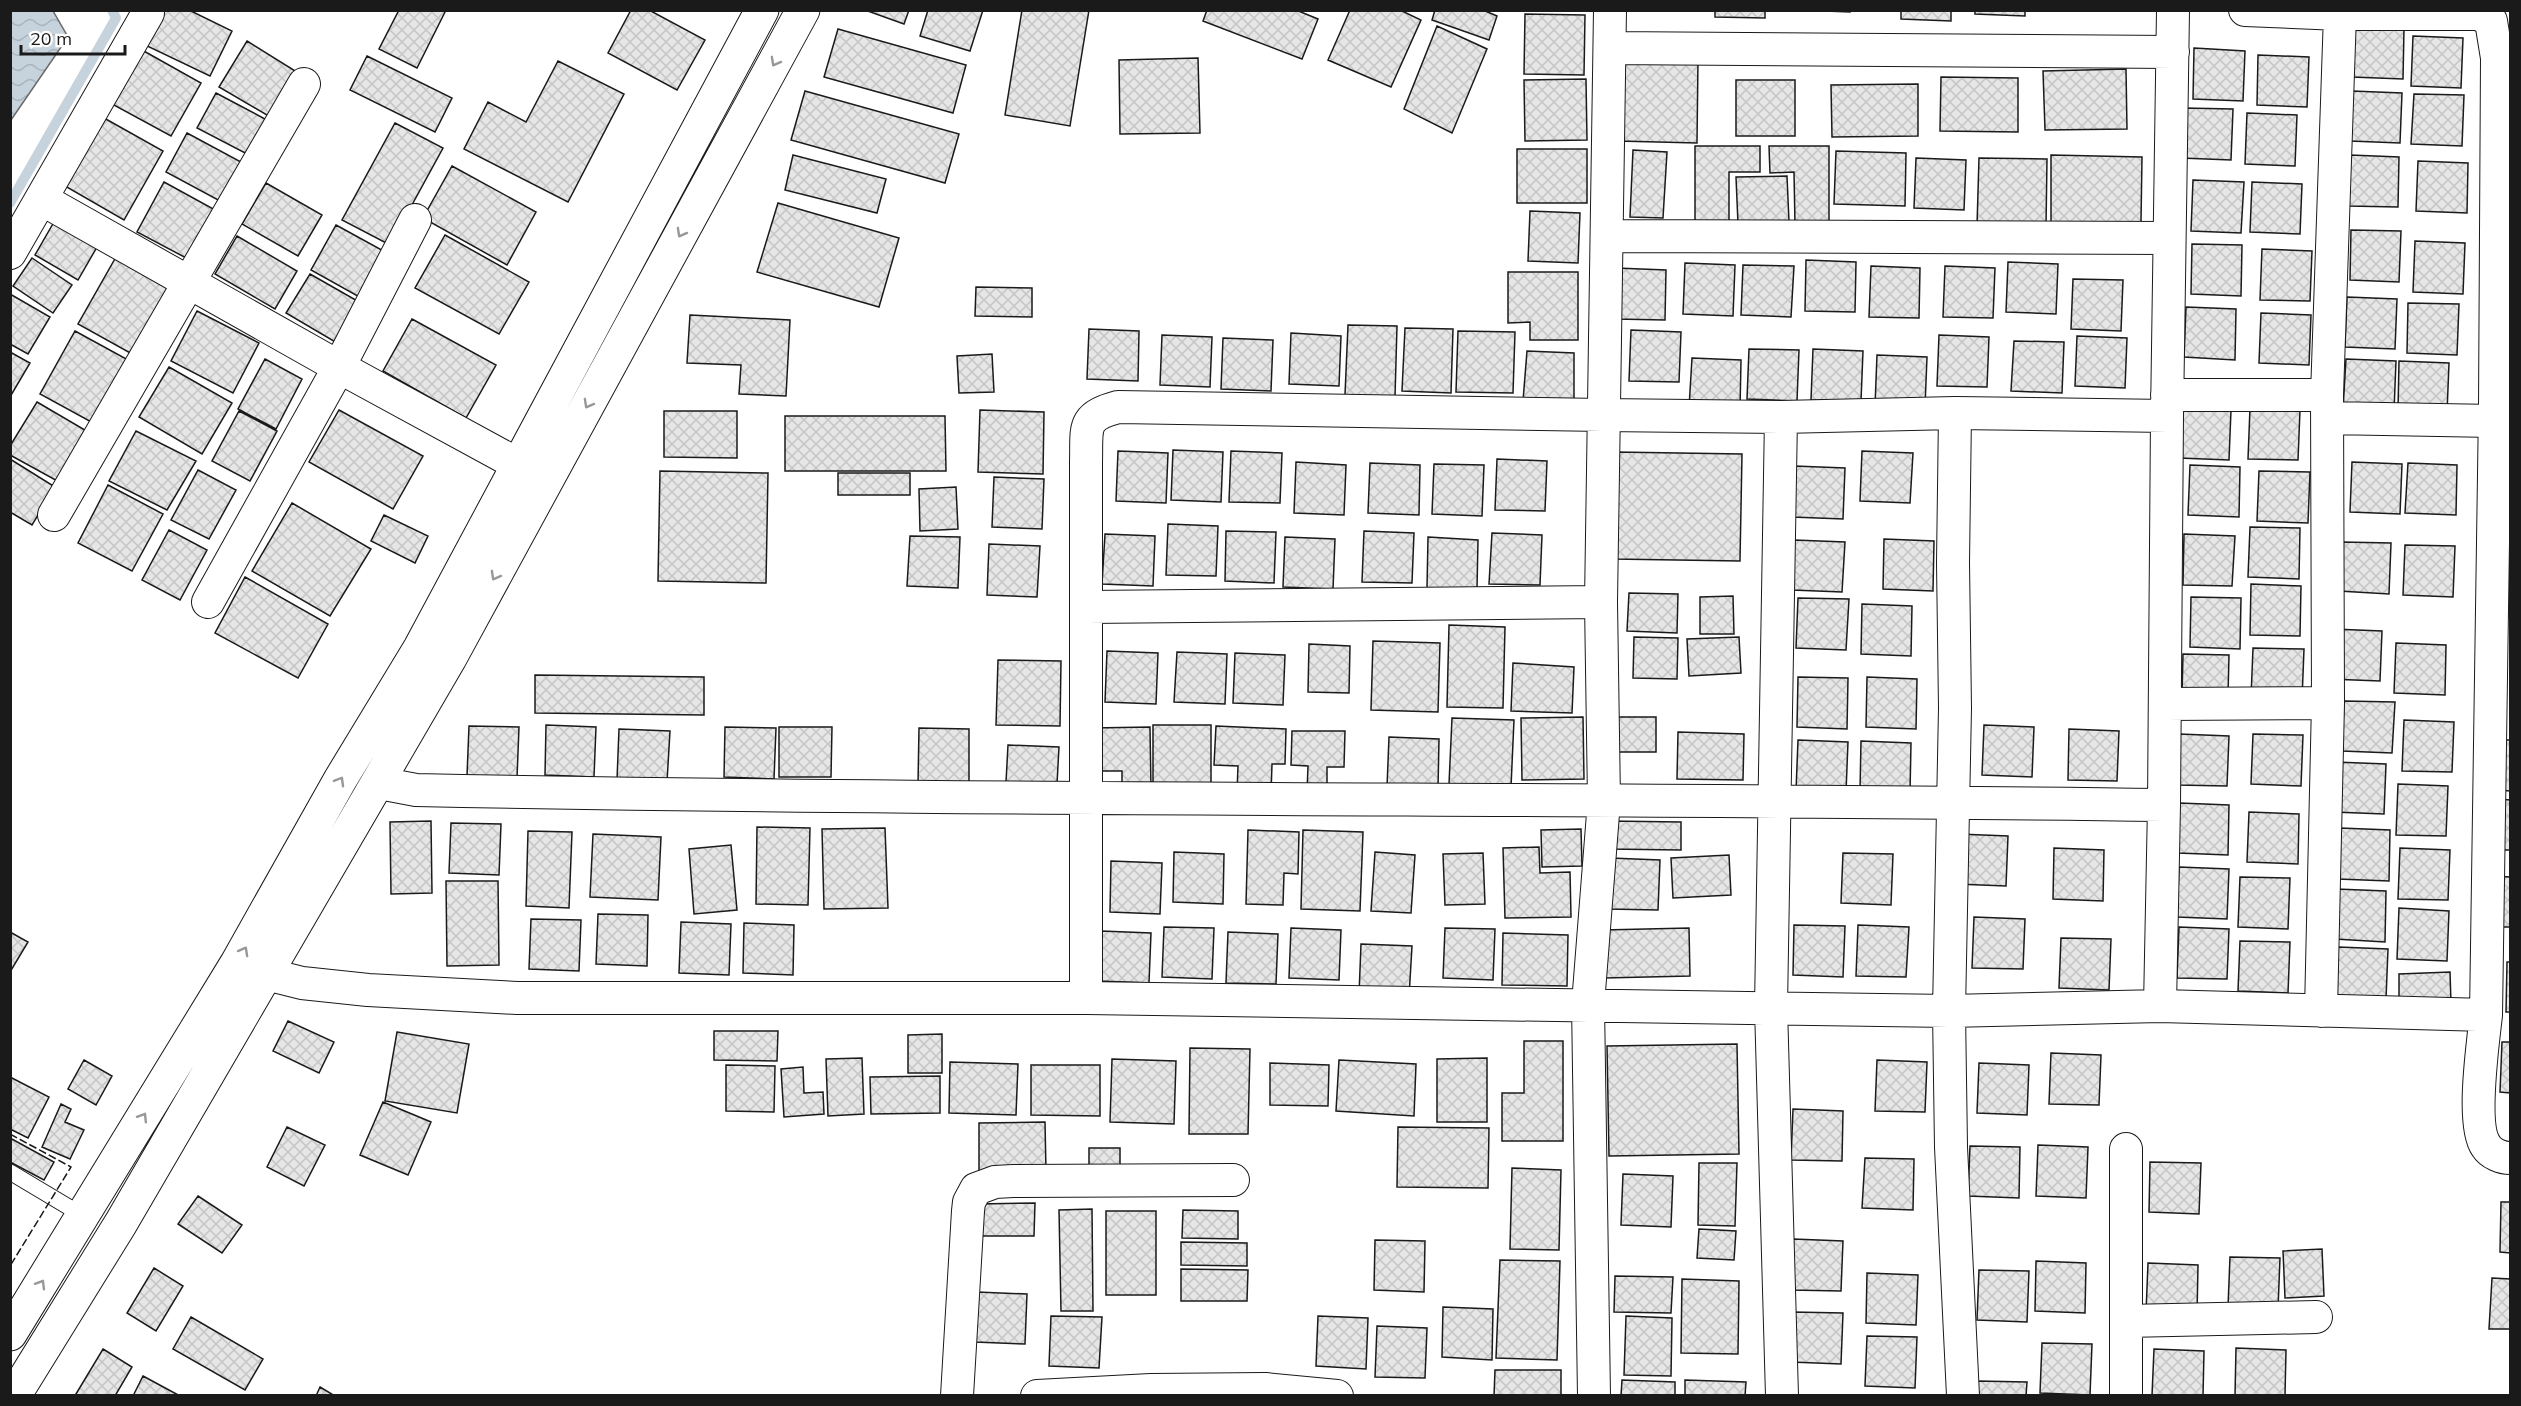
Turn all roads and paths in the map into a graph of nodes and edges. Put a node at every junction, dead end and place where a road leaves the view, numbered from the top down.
1 (762, 10) edge
2 (803, 10) edge
3 (1610, 10) edge
4 (2173, 10) edge
5 (2245, 10) edge
6 (148, 13) dead end
7 (2340, 14) junction
8 (1610, 48) junction
9 (2173, 52) junction
10 (304, 84) dead end
11 (43, 200) junction
12 (415, 220) dead end
13 (1608, 236) junction
14 (2169, 238) junction
15 (10, 253) edge
16 (190, 282) junction
17 (339, 367) junction
18 (2167, 406) junction
19 (2328, 406) junction
20 (2500, 412) edge
21 (1955, 413) junction
22 (1603, 416) junction
23 (1781, 417) junction
24 (519, 465) junction
25 (54, 515) dead end
26 (208, 602) dead end
27 (1601, 602) junction
28 (1087, 608) junction
29 (2500, 641) edge
30 (2328, 703) junction
31 (2165, 704) junction
32 (379, 783) junction
33 (1086, 800) junction
34 (1775, 800) junction
35 (1604, 801) junction
36 (1954, 802) junction
37 (2164, 805) junction
38 (266, 974) junction
39 (1086, 998) junction
40 (1588, 1004) junction
41 (1770, 1006) junction
42 (2160, 1006) junction
43 (1949, 1011) junction
44 (2321, 1011) junction
45 (2486, 1015) junction
46 (2126, 1149) dead end
47 (2511, 1158) edge
48 (10, 1172) edge
49 (1233, 1180) dead end
50 (82, 1215) junction
51 (2316, 1317) dead end
52 (2126, 1321) junction
53 (10, 1334) edge
54 (14, 1395) edge
55 (957, 1395) edge
56 (1038, 1395) edge
57 (1337, 1395) edge
58 (1594, 1395) edge
59 (1782, 1395) edge
60 (1962, 1395) edge
61 (2126, 1395) edge

1 - 24 highway
2 -> 32 highway
3 - 8 street
4 - 9 street
5 - 7 street
6 - 11 street
7 - 19 street
7 - 20 street
8 - 9 street
8 - 13 street
9 - 14 street
10 - 16 street
11 - 15 street
11 - 16 street
12 - 17 street
13 - 14 street
13 - 22 street
14 - 18 street
16 - 17 street
16 - 25 street
17 - 24 street
17 - 26 street
18 - 19 street
18 - 21 street
18 - 31 street
19 - 20 street
19 - 30 street
20 - 29 street
21 - 23 street
21 - 36 street
22 - 23 street
22 - 27 street
22 - 28 street
23 - 34 street
50 -> 24 highway
27 - 28 street
27 - 35 street
28 - 33 street
29 - 45 street
30 - 31 street
30 - 44 street
31 - 37 street
32 - 33 street
32 - 38 highway
33 - 35 street
33 - 39 street
34 - 35 street
34 - 36 street
34 - 41 street
35 - 40 street
36 - 37 street
36 - 43 street
37 - 42 street
38 - 39 street
38 - 54 highway
39 - 40 street
40 - 41 street
40 - 58 street
41 - 43 street
41 - 59 street
42 - 43 street
42 - 44 street
43 - 60 street
44 - 45 street
45 - 47 street
46 - 52 street
48 - 50 lane
49 - 55 street
53 -> 50 highway
51 - 52 street
52 - 61 street
56 - 57 street

